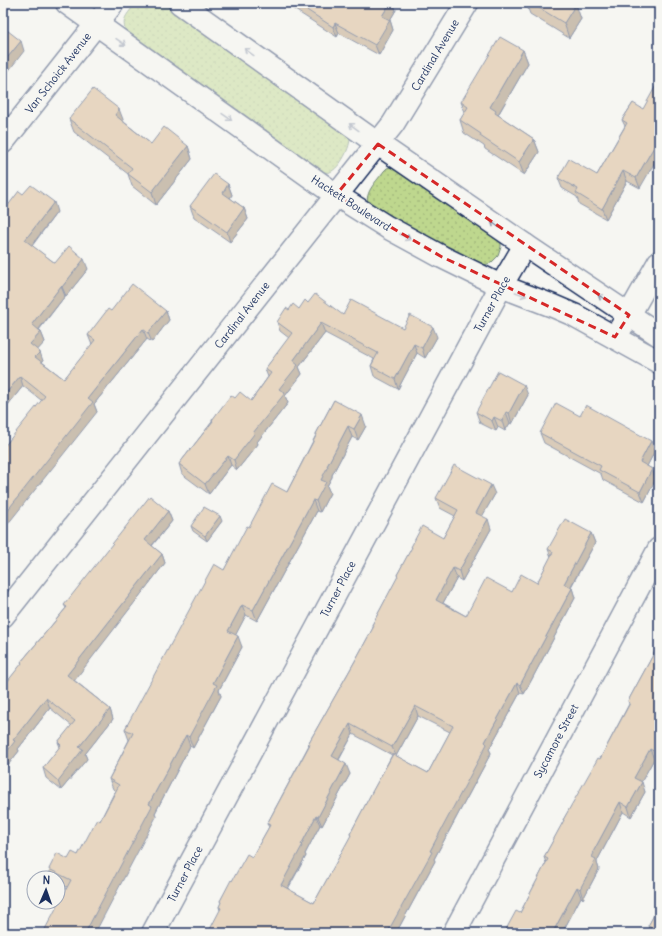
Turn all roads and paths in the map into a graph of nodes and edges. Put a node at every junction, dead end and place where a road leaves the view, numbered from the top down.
1 (67, 3) edge
2 (113, 3) edge
3 (180, 3) edge
4 (467, 3) edge
5 (96, 24) junction
6 (3, 142) edge
7 (378, 144) junction
8 (336, 195) junction
9 (525, 245) junction
10 (659, 262) edge
11 (501, 286) junction
12 (629, 315) junction
13 (659, 336) edge
14 (615, 337) junction
15 (659, 362) edge
16 (659, 549) edge
17 (3, 616) edge
18 (153, 933) edge
19 (454, 933) edge

1 - 5 street, Hackett Boulevard
2 - 5 street, Van Schoick Avenue
7 -> 3 street
4 - 7 street, Cardinal Avenue
5 - 6 street, Van Schoick Avenue
5 -> 8 street, Hackett Boulevard
7 - 8 street, Cardinal Avenue
9 -> 7 street
8 -> 11 street, Hackett Boulevard
8 - 17 street, Cardinal Avenue
9 - 11 street, Turner Place
12 -> 9 street
10 - 12 street
11 -> 14 street, Hackett Boulevard
11 - 18 street, Turner Place
12 - 13 street
12 - 14 street
14 - 15 street, Hackett Boulevard
16 - 19 street, Sycamore Street

